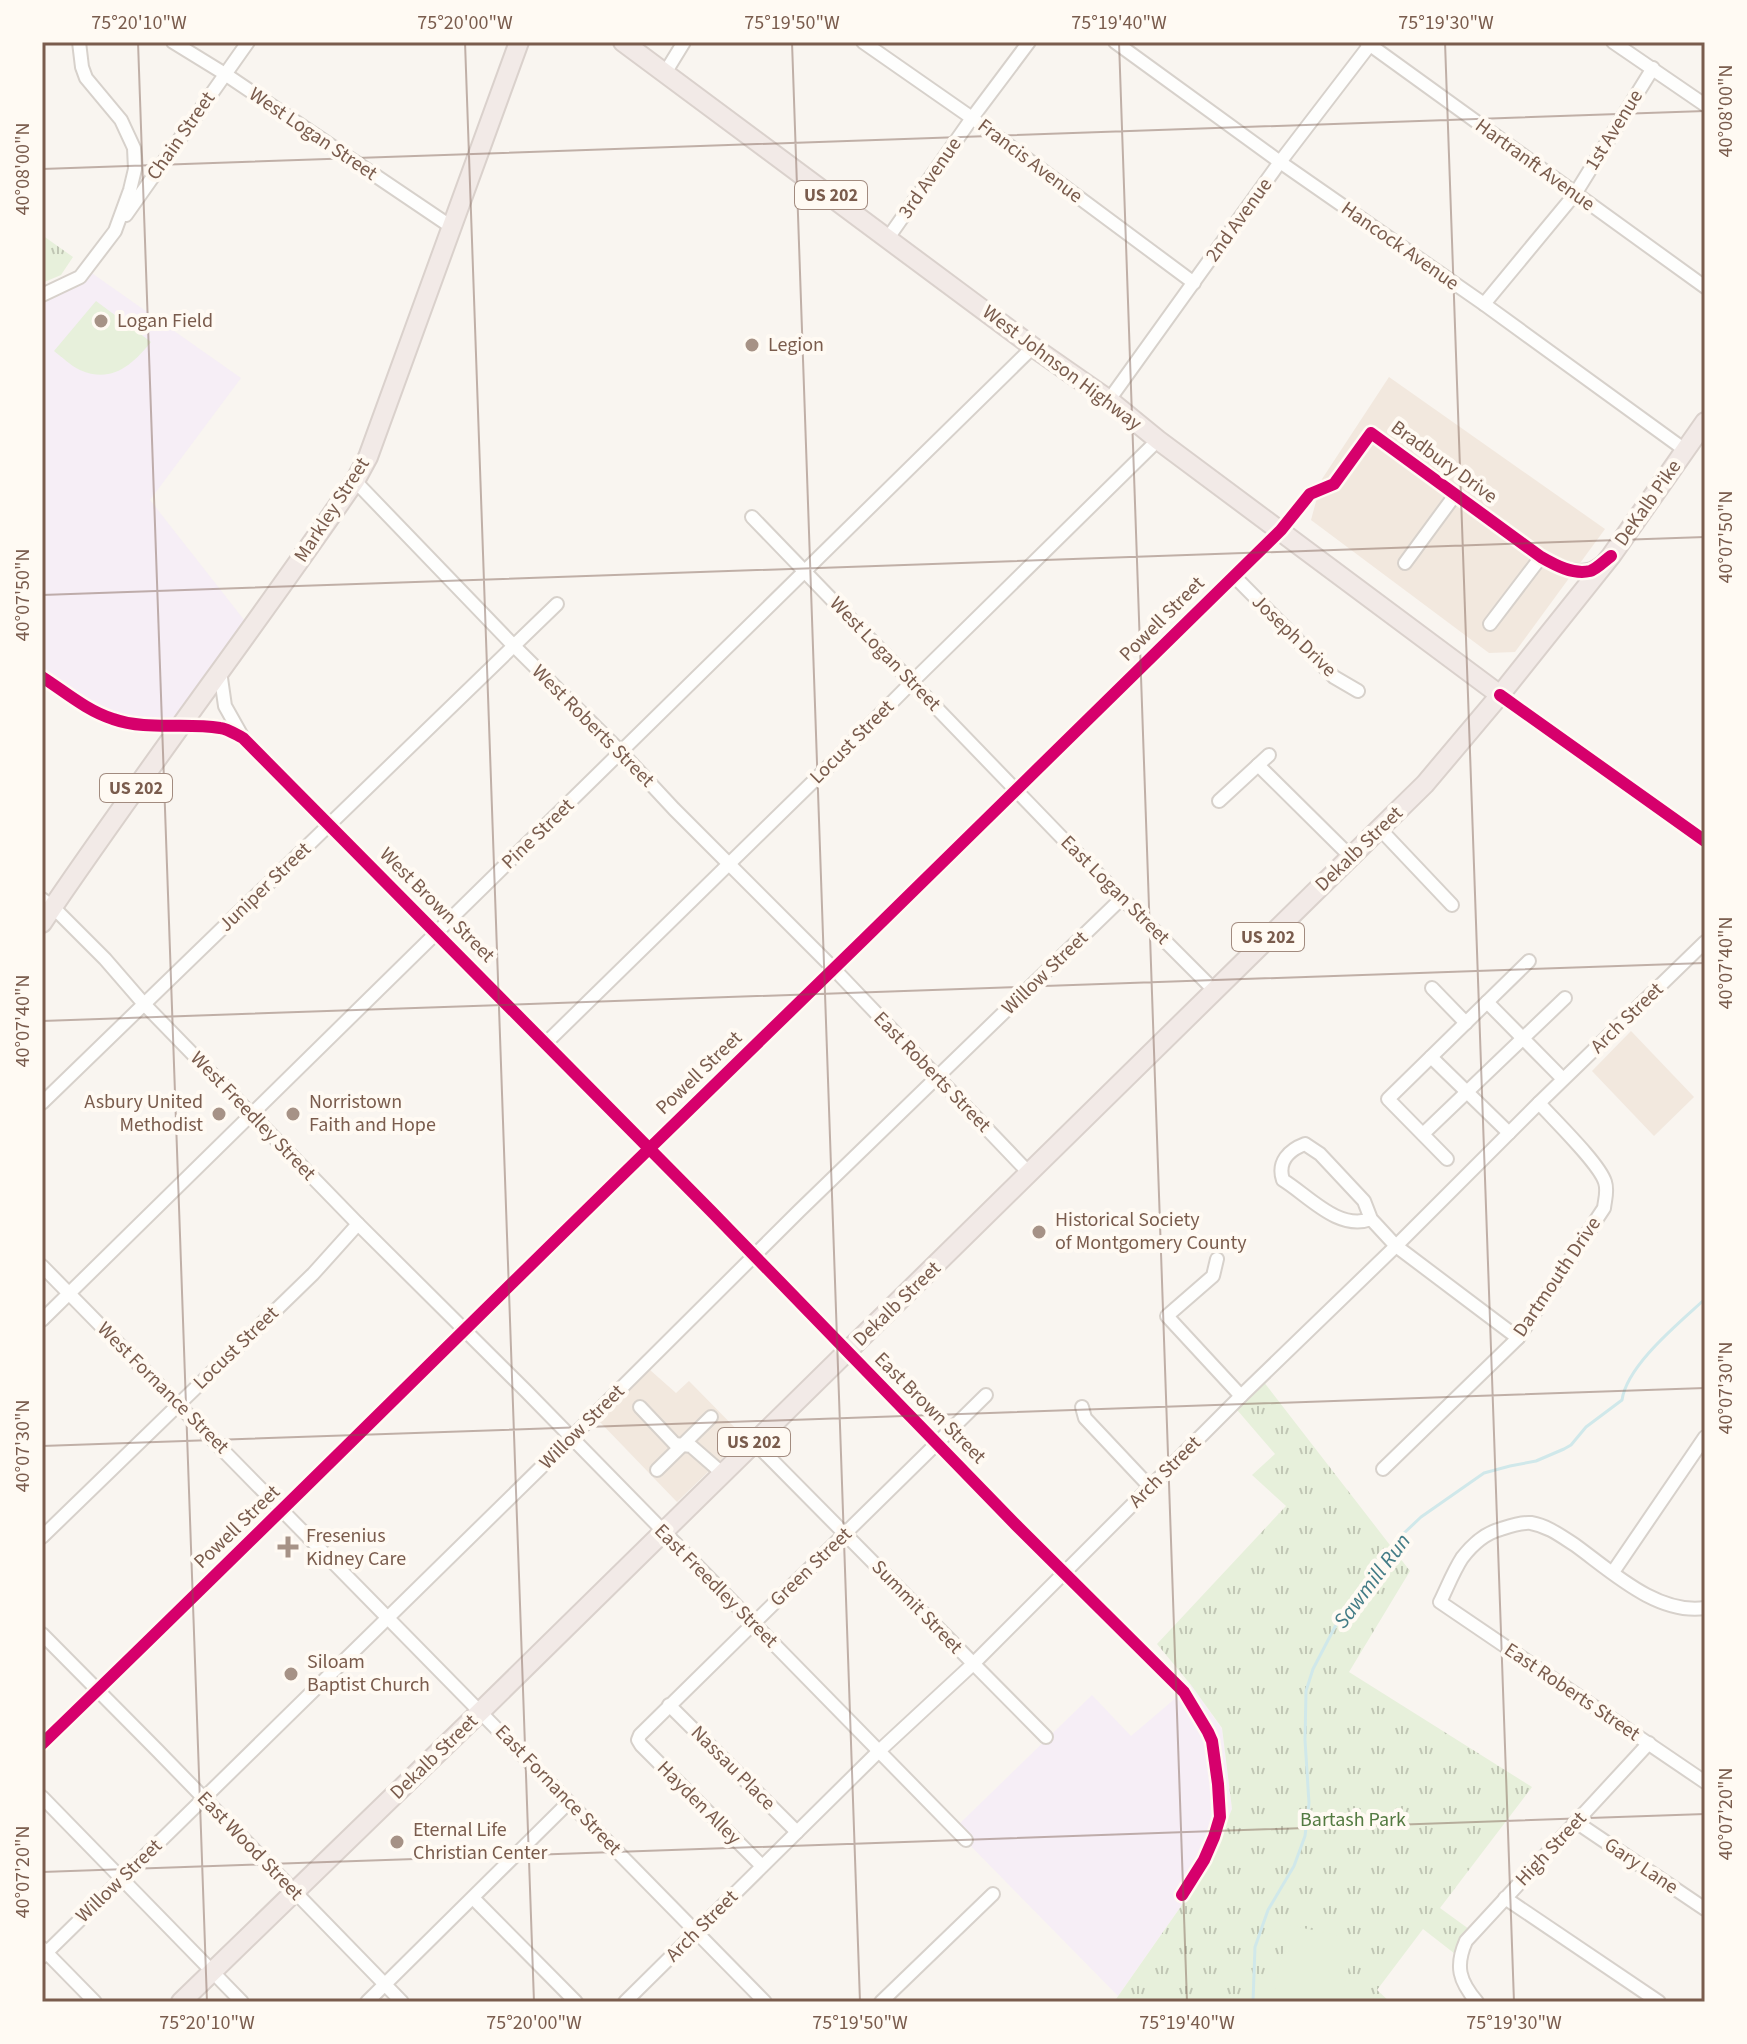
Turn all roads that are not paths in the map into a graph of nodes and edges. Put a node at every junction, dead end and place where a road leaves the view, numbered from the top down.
1 (79, 42) edge
2 (173, 42) edge
3 (248, 42) edge
4 (519, 42) edge
5 (623, 42) edge
6 (684, 42) edge
7 (863, 42) edge
8 (1029, 42) edge
9 (1115, 42) edge
10 (1613, 42) edge
11 (1369, 43) edge
12 (1653, 68) junction
13 (665, 73) junction
14 (225, 74) junction
15 (1705, 105) edge
16 (972, 118) junction
17 (1280, 162) junction
18 (1575, 194) junction
19 (453, 228) junction
20 (115, 231) junction
21 (888, 238) junction
22 (1194, 283) junction
23 (1705, 287) edge
24 (42, 295) edge
25 (1484, 304) junction
26 (1033, 347) junction
27 (1109, 400) junction
28 (1705, 422) edge
29 (1158, 440) junction
30 (1685, 450) junction
31 (355, 481) junction
32 (1455, 495) junction
33 (752, 517) dead end
34 (1281, 530) junction
35 (1611, 556) junction
36 (1541, 557) junction
37 (1405, 563) dead end
38 (804, 571) junction
39 (1234, 576) junction
40 (557, 604) dead end
41 (1490, 624) dead end
42 (513, 645) junction
43 (220, 671) junction
44 (42, 677) edge
45 (912, 682) junction
46 (1358, 691) dead end
47 (1500, 695) junction
48 (179, 727) junction
49 (243, 738) junction
50 (621, 752) junction
51 (1269, 755) dead end
52 (1258, 765) junction
53 (1017, 791) junction
54 (1219, 801) dead end
55 (329, 824) junction
56 (1379, 828) junction
57 (1705, 841) edge
58 (1350, 856) junction
59 (729, 864) junction
60 (1122, 898) junction
61 (48, 903) edge
62 (1452, 905) dead end
63 (42, 923) edge
64 (436, 933) junction
65 (1705, 942) edge
66 (1529, 961) dead end
67 (834, 969) junction
68 (1432, 988) dead end
69 (1214, 990) junction
70 (1565, 998) dead end
71 (1487, 1002) junction
72 (144, 1004) junction
73 (1466, 1023) junction
74 (1523, 1040) junction
75 (545, 1044) junction
76 (1431, 1057) junction
77 (938, 1077) junction
78 (1563, 1079) junction
79 (1467, 1093) junction
80 (42, 1103) edge
81 (1539, 1103) junction
82 (251, 1113) junction
83 (1509, 1133) junction
84 (1423, 1134) junction
85 (649, 1149) junction
86 (1447, 1159) dead end
87 (1030, 1174) junction
88 (1371, 1219) junction
89 (358, 1224) junction
90 (1396, 1246) junction
91 (754, 1256) junction
92 (1217, 1259) dead end
93 (42, 1266) edge
94 (68, 1292) junction
95 (42, 1320) edge
96 (466, 1331) junction
97 (1518, 1338) junction
98 (847, 1353) junction
99 (986, 1395) dead end
100 (1241, 1396) junction
101 (179, 1405) junction
102 (640, 1407) dead end
103 (1082, 1407) dead end
104 (711, 1417) dead end
105 (571, 1438) junction
106 (1704, 1440) edge
107 (754, 1442) junction
108 (938, 1443) junction
109 (681, 1446) junction
110 (1383, 1469) dead end
111 (657, 1470) dead end
112 (722, 1473) junction
113 (1150, 1487) junction
114 (283, 1511) junction
115 (663, 1532) junction
116 (846, 1533) junction
117 (42, 1537) edge
118 (1613, 1572) junction
119 (1063, 1573) junction
120 (1705, 1608) edge
121 (389, 1617) junction
122 (753, 1623) junction
123 (42, 1634) edge
124 (973, 1664) junction
125 (98, 1691) junction
126 (669, 1705) junction
127 (481, 1711) junction
128 (1046, 1737) dead end
129 (638, 1740) joint
130 (1649, 1743) junction
131 (42, 1744) edge
132 (878, 1752) junction
133 (1705, 1782) edge
134 (42, 1797) edge
135 (204, 1798) junction
136 (568, 1803) junction
137 (1576, 1822) junction
138 (797, 1832) junction
139 (966, 1840) dead end
140 (762, 1866) junction
141 (121, 1878) junction
142 (294, 1891) junction
143 (993, 1894) dead end
144 (1182, 1895) dead end
145 (473, 1898) junction
146 (1505, 1898) junction
147 (1705, 1909) edge
148 (697, 1931) junction
149 (44, 1952) edge
150 (212, 1971) junction
151 (385, 1984) junction
152 (95, 2002) edge
153 (181, 2002) edge
154 (242, 2002) edge
155 (367, 2002) edge
156 (402, 2002) edge
157 (576, 2002) edge
158 (625, 2002) edge
159 (765, 2002) edge
160 (881, 2002) edge
161 (1477, 2002) edge
162 (1659, 2002) edge

1 - 20 street
2 - 14 street, West Logan Street
3 - 14 street, Chain Street
4 - 19 highway, Markley Street / US 202
5 - 13 highway, West Johnson Highway / US 202
6 - 13 street
7 - 16 street, Francis Avenue
8 - 16 street, 3rd Avenue
9 - 17 street, Hancock Avenue
10 - 12 street
11 - 17 street, 2nd Avenue
11 - 18 street, Hartranft Avenue
12 - 15 street
12 - 18 street, 1st Avenue
13 - 21 highway, West Johnson Highway / US 202
14 - 19 street, West Logan Street
14 - 20 street, Chain Street
16 - 21 street, 3rd Avenue
16 - 22 street, Francis Avenue
17 - 22 street, 2nd Avenue
17 - 25 street, Hancock Avenue
18 - 23 street, Hartranft Avenue
18 - 25 street, 1st Avenue
19 - 31 highway, Markley Street / US 202
20 - 24 street
21 - 26 highway, West Johnson Highway / US 202
22 - 27 street, 2nd Avenue
25 - 30 street, Hancock Avenue
26 - 27 highway, West Johnson Highway / US 202
26 - 38 street, Pine Street
27 - 29 highway, West Johnson Highway / US 202
28 - 30 highway, DeKalb Pike / US 202
29 - 34 highway, West Johnson Highway / US 202
29 - 45 street, Locust Street
30 - 35 highway, DeKalb Pike / US 202
31 - 42 street, West Roberts Street
31 - 43 highway, Markley Street / US 202
32 - 34 street, Bradbury Drive
32 - 36 street, Bradbury Drive
32 - 37 street
33 - 38 street, West Logan Street
34 - 39 street, Powell Street
34 - 47 highway, West Johnson Highway / US 202
35 - 36 street, Bradbury Drive
35 - 47 highway, DeKalb Pike / US 202
36 - 41 street
38 - 45 street, West Logan Street
38 - 50 street, Pine Street
39 - 46 street, Joseph Drive
39 - 53 street, Powell Street
40 - 42 street, Juniper Street
42 - 50 street, West Roberts Street
42 - 55 street, Juniper Street
43 - 48 highway, Markley Street / US 202
43 - 49 street
44 - 48 street, West Brown Street
45 - 53 street, West Logan Street
45 - 59 street, Locust Street
47 - 56 highway, Dekalb Street / US 202
47 - 57 street
48 - 49 street, West Brown Street
48 - 61 highway, Markley Street / US 202
49 - 55 street, West Brown Street
50 - 59 street, West Roberts Street
50 - 64 street, Pine Street
51 - 52 street
52 - 54 street
52 - 58 street
53 - 60 street, East Logan Street
53 - 67 street, Powell Street
55 - 64 street, West Brown Street
55 - 72 street, Juniper Street
56 - 58 highway, Dekalb Street / US 202
56 - 62 street
58 - 69 highway, Dekalb Street / US 202
59 - 67 street, West Roberts Street
59 - 75 street, Locust Street
60 - 69 street, East Logan Street
60 - 77 street, Willow Street
61 - 63 highway, Markley Street / US 202
61 - 72 street, West Freedley Street
64 - 75 street, West Brown Street
64 - 82 street, Pine Street
65 - 78 street, Arch Street
66 - 71 street
67 - 77 street, East Roberts Street
67 - 85 street, Powell Street
68 - 73 street
69 - 87 highway, Dekalb Street / US 202
70 - 74 street
71 - 73 street
71 - 74 street
72 - 80 street, Juniper Street
72 - 82 street, West Freedley Street
73 - 76 street
74 - 78 street
74 - 79 street
75 - 85 street, West Brown Street
76 - 79 street
76 - 84 street
77 - 87 street, East Roberts Street
77 - 91 street, Willow Street
78 - 81 street, Arch Street
79 - 83 street
79 - 84 street
81 - 83 street, Arch Street
81 - 97 street, Dartmouth Drive
82 - 89 street, West Freedley Street
82 - 94 street, Pine Street
83 - 90 street, Arch Street
84 - 86 street
85 - 91 street, East Brown Street
85 - 96 street, Powell Street
87 - 98 highway, Dekalb Street / US 202
88 - 88 street
88 - 90 street
89 - 96 street, West Freedley Street
89 - 101 street, Locust Street
90 - 97 street
90 - 100 street, Arch Street
91 - 98 street, East Brown Street
91 - 105 street, Willow Street
92 - 100 street
93 - 94 street, West Fornance Street
94 - 95 street, Pine Street
94 - 101 street, West Fornance Street
96 - 105 street, East Freedley Street
96 - 114 street, Powell Street
97 - 110 street, Dartmouth Drive
98 - 107 highway, Dekalb Street / US 202
98 - 108 street, East Brown Street
99 - 108 street, Green Street
100 - 113 street, Arch Street
101 - 114 street, West Fornance Street
101 - 117 street, Locust Street
102 - 109 street
103 - 113 street
104 - 109 street
105 - 115 street, East Freedley Street
105 - 121 street, Willow Street
106 - 118 street
107 - 112 highway, Dekalb Street / US 202
107 - 116 street, Summit Street
108 - 116 street, Green Street
108 - 119 street, East Brown Street
109 - 111 street
109 - 112 street
112 - 115 highway, Dekalb Street / US 202
113 - 119 street, Arch Street
114 - 121 street, East Fornance Street
114 - 125 street, Powell Street
115 - 122 street, East Freedley Street
115 - 127 highway, Dekalb Street / US 202
116 - 122 street, Green Street
116 - 124 street, Summit Street
118 - 120 street
118 - 130 street, East Roberts Street
119 - 124 street, Arch Street
119 - 144 street, East Brown Street
121 - 127 street, East Fornance Street
121 - 135 street, Willow Street
122 - 126 street, Green Street
122 - 132 street, East Freedley Street
123 - 125 street, East Wood Street
124 - 128 street, Summit Street
124 - 132 street, Arch Street
125 - 131 street, Powell Street
125 - 135 street, East Wood Street
126 - 129 street, Green Street
126 - 138 street, Nassau Place
127 - 136 street, East Fornance Street
127 - 142 highway, Dekalb Street / US 202
129 - 140 street, Hayden Alley
130 - 133 street, East Roberts Street
130 - 137 street, High Street
132 - 138 street, Arch Street
132 - 139 street, East Freedley Street
134 - 141 street
135 - 141 street, Willow Street
135 - 142 street, East Wood Street
136 - 145 street
136 - 148 street, East Fornance Street
137 - 146 street, High Street
137 - 147 street, Gary Lane
138 - 140 street, Arch Street
140 - 148 street, Arch Street
141 - 149 street, Willow Street
141 - 150 street
142 - 150 highway, Dekalb Street / US 202
142 - 151 street, East Wood Street
143 - 160 street
145 - 151 street
145 - 157 street
146 - 161 street, High Street
146 - 162 street
148 - 158 street, Arch Street
148 - 159 street, East Fornance Street
149 - 152 street
150 - 153 highway, Dekalb Street / US 202
150 - 154 street
151 - 155 street
151 - 156 street, East Wood Street

